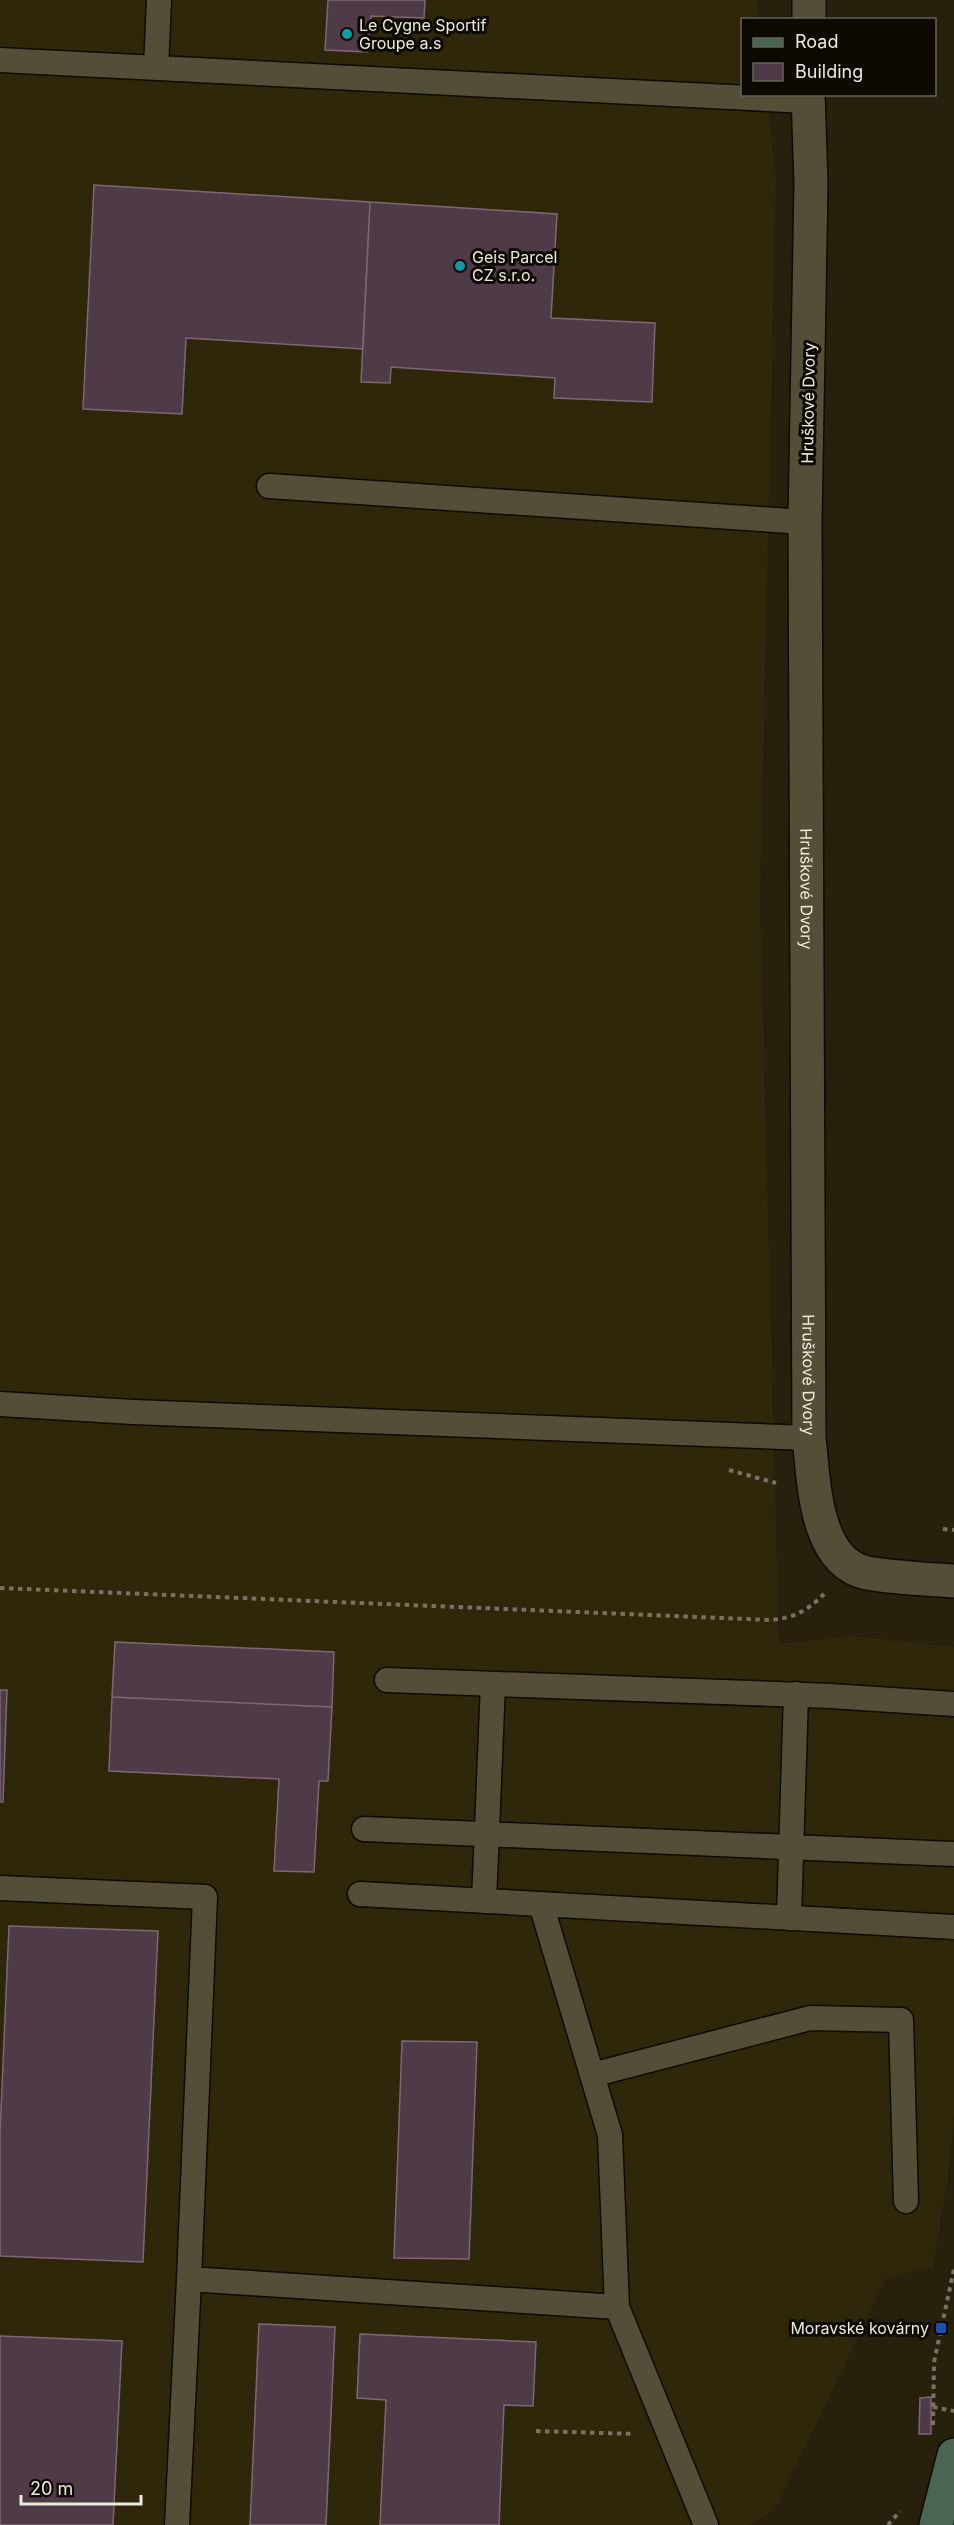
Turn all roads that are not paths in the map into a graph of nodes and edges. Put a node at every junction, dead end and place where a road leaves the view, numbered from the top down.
1 (159, 0) edge
2 (809, 0) edge
3 (809, 18) edge
4 (0, 60) edge
5 (156, 68) junction
6 (741, 95) edge
7 (765, 96) edge
8 (808, 98) edge
9 (269, 486) dead end
10 (806, 522) junction
11 (0, 1404) edge
12 (809, 1438) junction
13 (954, 1581) edge
14 (387, 1680) dead end
15 (493, 1684) junction
16 (796, 1694) junction
17 (954, 1704) edge
18 (364, 1829) dead end
19 (487, 1834) junction
20 (792, 1847) junction
21 (954, 1854) edge
22 (0, 1888) edge
23 (360, 1894) dead end
24 (484, 1901) junction
25 (542, 1904) junction
26 (789, 1918) junction
27 (954, 1927) edge
28 (592, 2075) junction
29 (906, 2201) dead end
30 (189, 2279) junction
31 (617, 2307) junction
32 (944, 2445) edge
33 (177, 2525) edge
34 (706, 2525) edge
35 (936, 2525) edge

1 - 5 lane
2 - 3 street
4 - 5 lane
5 - 6 lane
7 - 8 lane
8 - 10 street, Hruškové Dvory
9 - 10 lane
10 - 12 street, Hruškové Dvory
11 - 12 lane
12 - 13 street, Hruškové Dvory
14 - 15 lane
15 - 16 lane
15 - 19 lane
16 - 17 lane
16 - 20 lane
18 - 19 lane
19 - 20 lane
19 - 24 lane
20 - 21 lane
20 - 26 lane
22 - 30 lane
23 - 24 lane
24 - 25 lane
25 - 26 lane
25 - 28 lane
26 - 27 lane
28 - 29 lane
28 - 31 lane
30 - 31 lane
30 - 33 lane
31 - 34 lane
32 - 35 street

